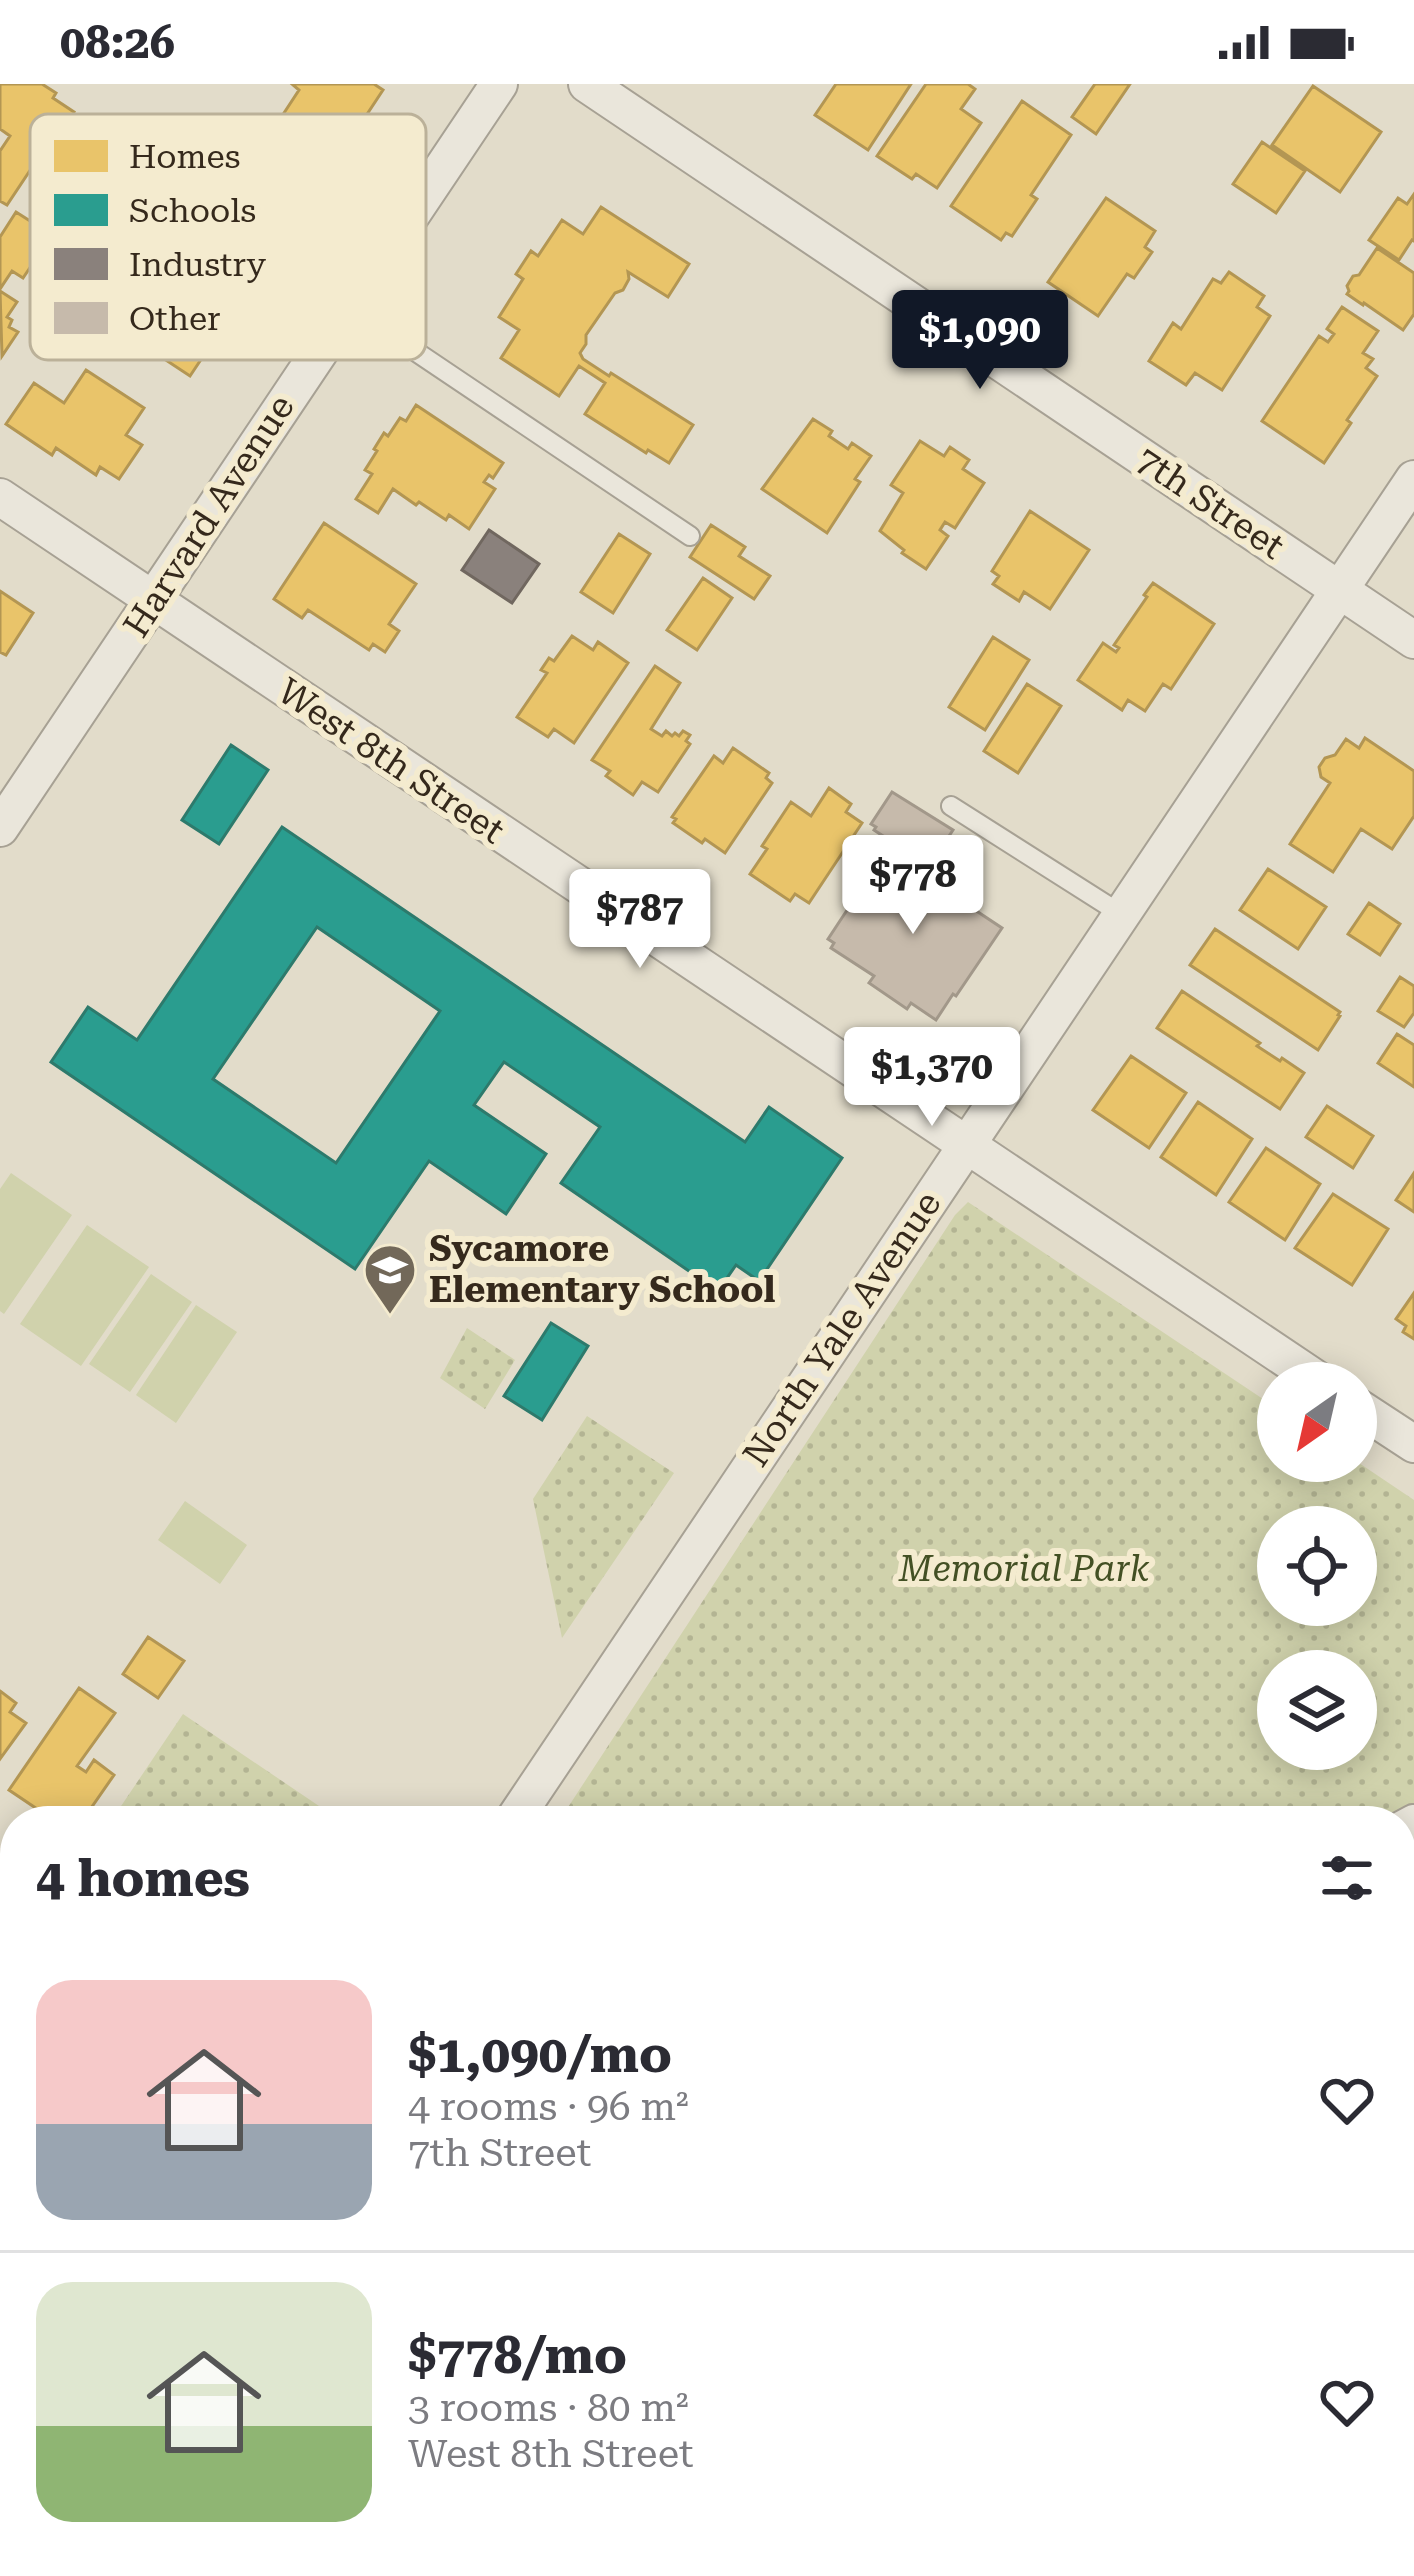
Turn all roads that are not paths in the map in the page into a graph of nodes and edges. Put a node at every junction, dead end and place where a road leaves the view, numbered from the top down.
1 (499, 84) edge
2 (587, 84) edge
3 (426, 191) edge
4 (426, 358) edge
5 (312, 360) edge
6 (1414, 479) edge
7 (0, 497) edge
8 (690, 536) dead end
9 (1340, 590) junction
10 (153, 601) junction
11 (1414, 640) edge
12 (951, 806) dead end
13 (0, 828) edge
14 (1121, 914) junction
15 (965, 1144) junction
16 (1291, 1362) edge
17 (1377, 1420) edge
18 (1414, 1444) edge
19 (523, 1806) edge

1 - 3 street, Harvard Avenue
2 - 9 street, 7th Street
4 - 8 lane
5 - 10 street, Harvard Avenue
6 - 9 street, North Yale Avenue
7 - 10 street, West 8th Street
9 - 11 street, 7th Street
9 - 14 street, North Yale Avenue
10 - 13 street, Harvard Avenue
10 - 15 street, West 8th Street
12 - 14 lane
14 - 15 street, North Yale Avenue
15 - 16 street, West 8th Street
15 - 19 street, North Yale Avenue
17 - 18 street

